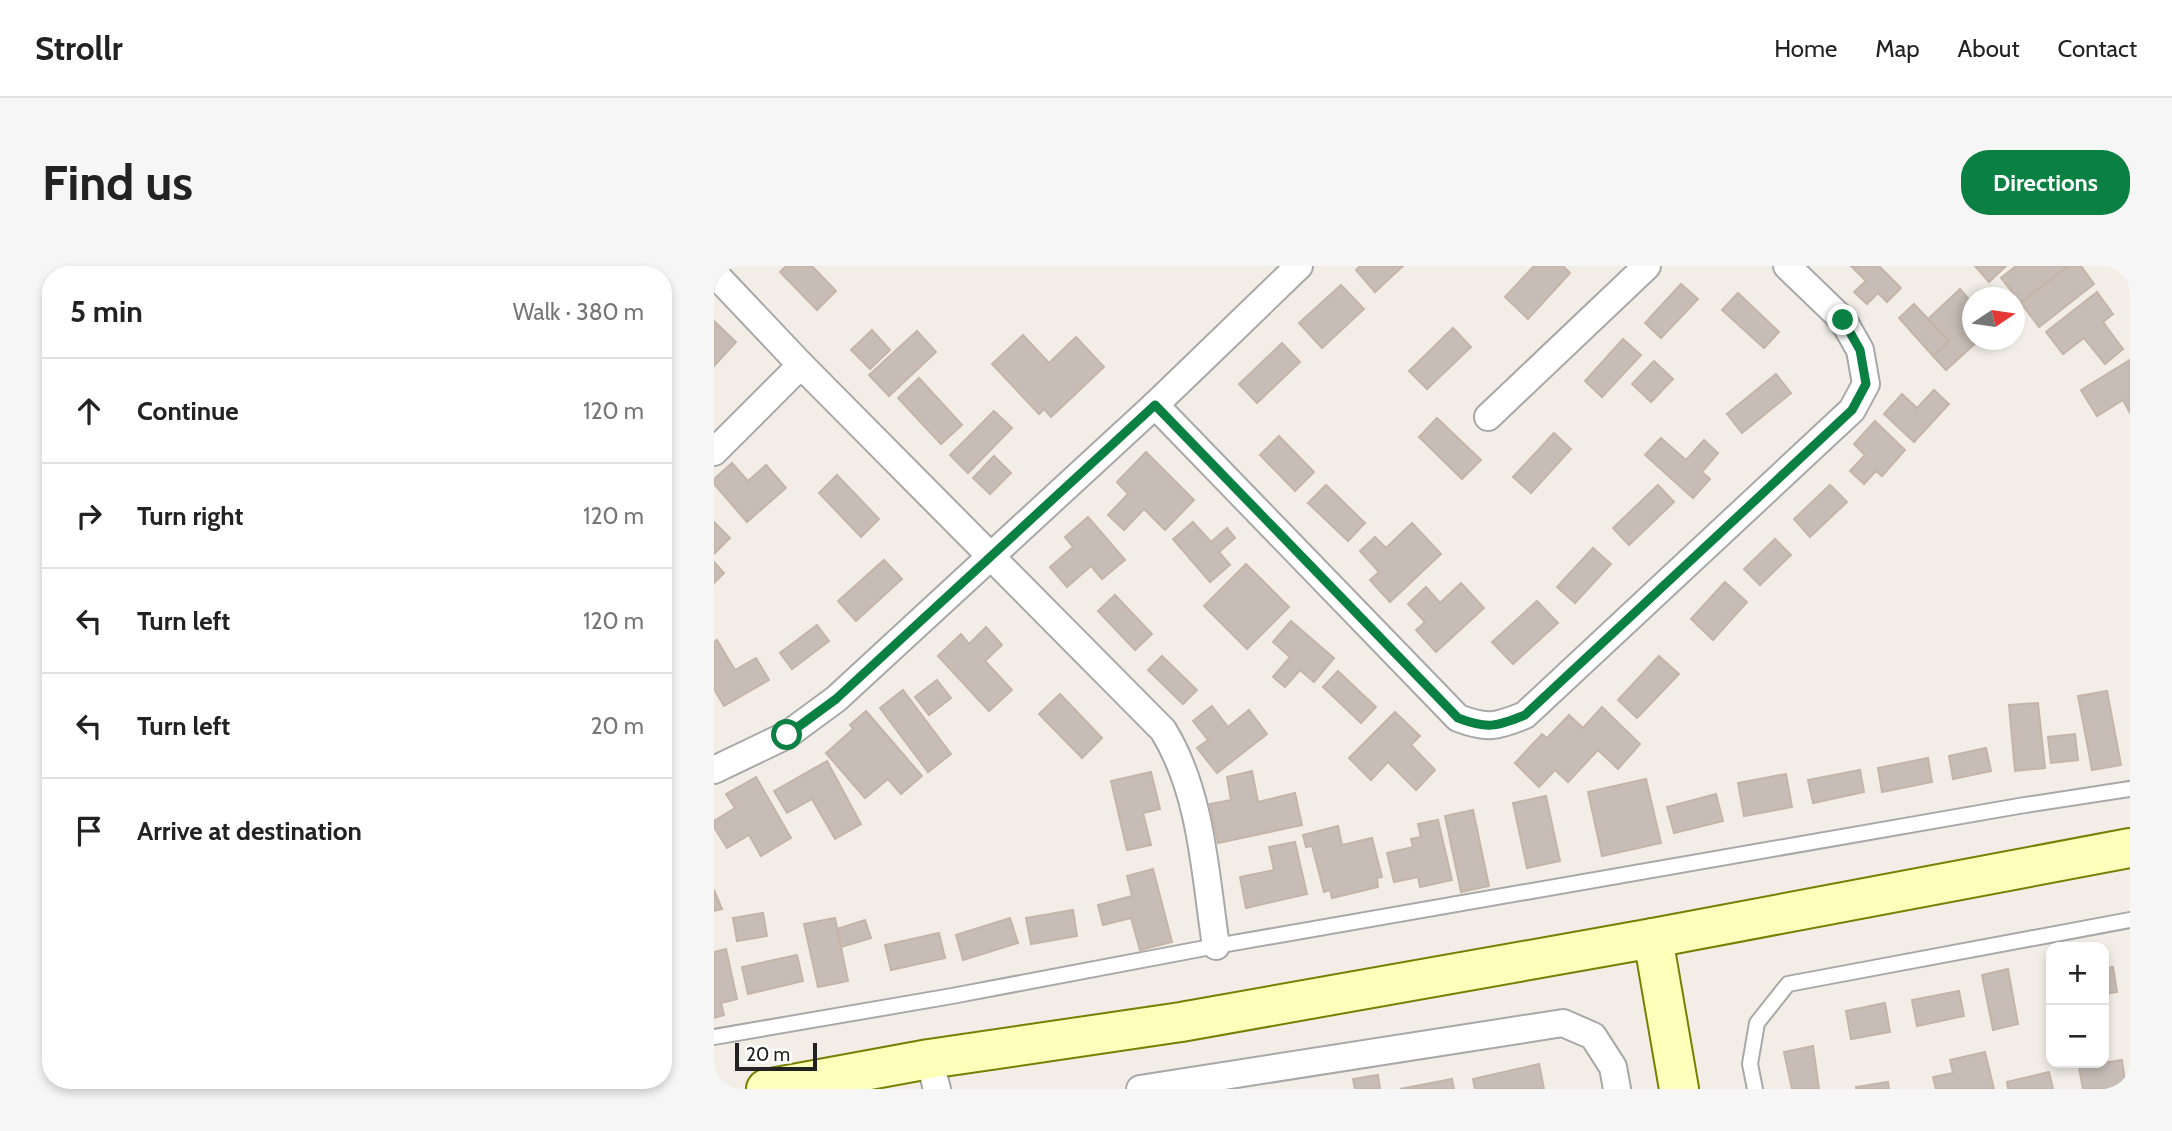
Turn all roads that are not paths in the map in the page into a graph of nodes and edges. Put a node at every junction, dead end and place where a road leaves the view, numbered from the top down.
1 (1299, 266) edge
2 (1647, 266) edge
3 (1787, 266) edge
4 (714, 274) edge
5 (801, 365) junction
6 (1155, 405) junction
7 (1488, 417) dead end
8 (714, 452) edge
9 (992, 555) junction
10 (714, 770) edge
11 (2130, 789) edge
12 (2130, 848) edge
13 (2130, 920) edge
14 (1653, 938) junction
15 (1216, 946) junction
16 (714, 1037) edge
17 (933, 1074) edge
18 (766, 1089) edge
19 (1140, 1089) edge
20 (1617, 1089) edge
21 (1679, 1089) edge
22 (1755, 1089) edge

1 - 6 street
2 - 7 street
3 - 6 street
4 - 5 street
5 - 8 street
5 - 9 street
6 - 9 street
9 - 10 street
9 - 15 street
11 - 15 lane
12 - 14 street
13 - 22 lane
14 - 17 street
14 - 21 street
15 - 16 lane
17 - 18 street
19 - 20 street

